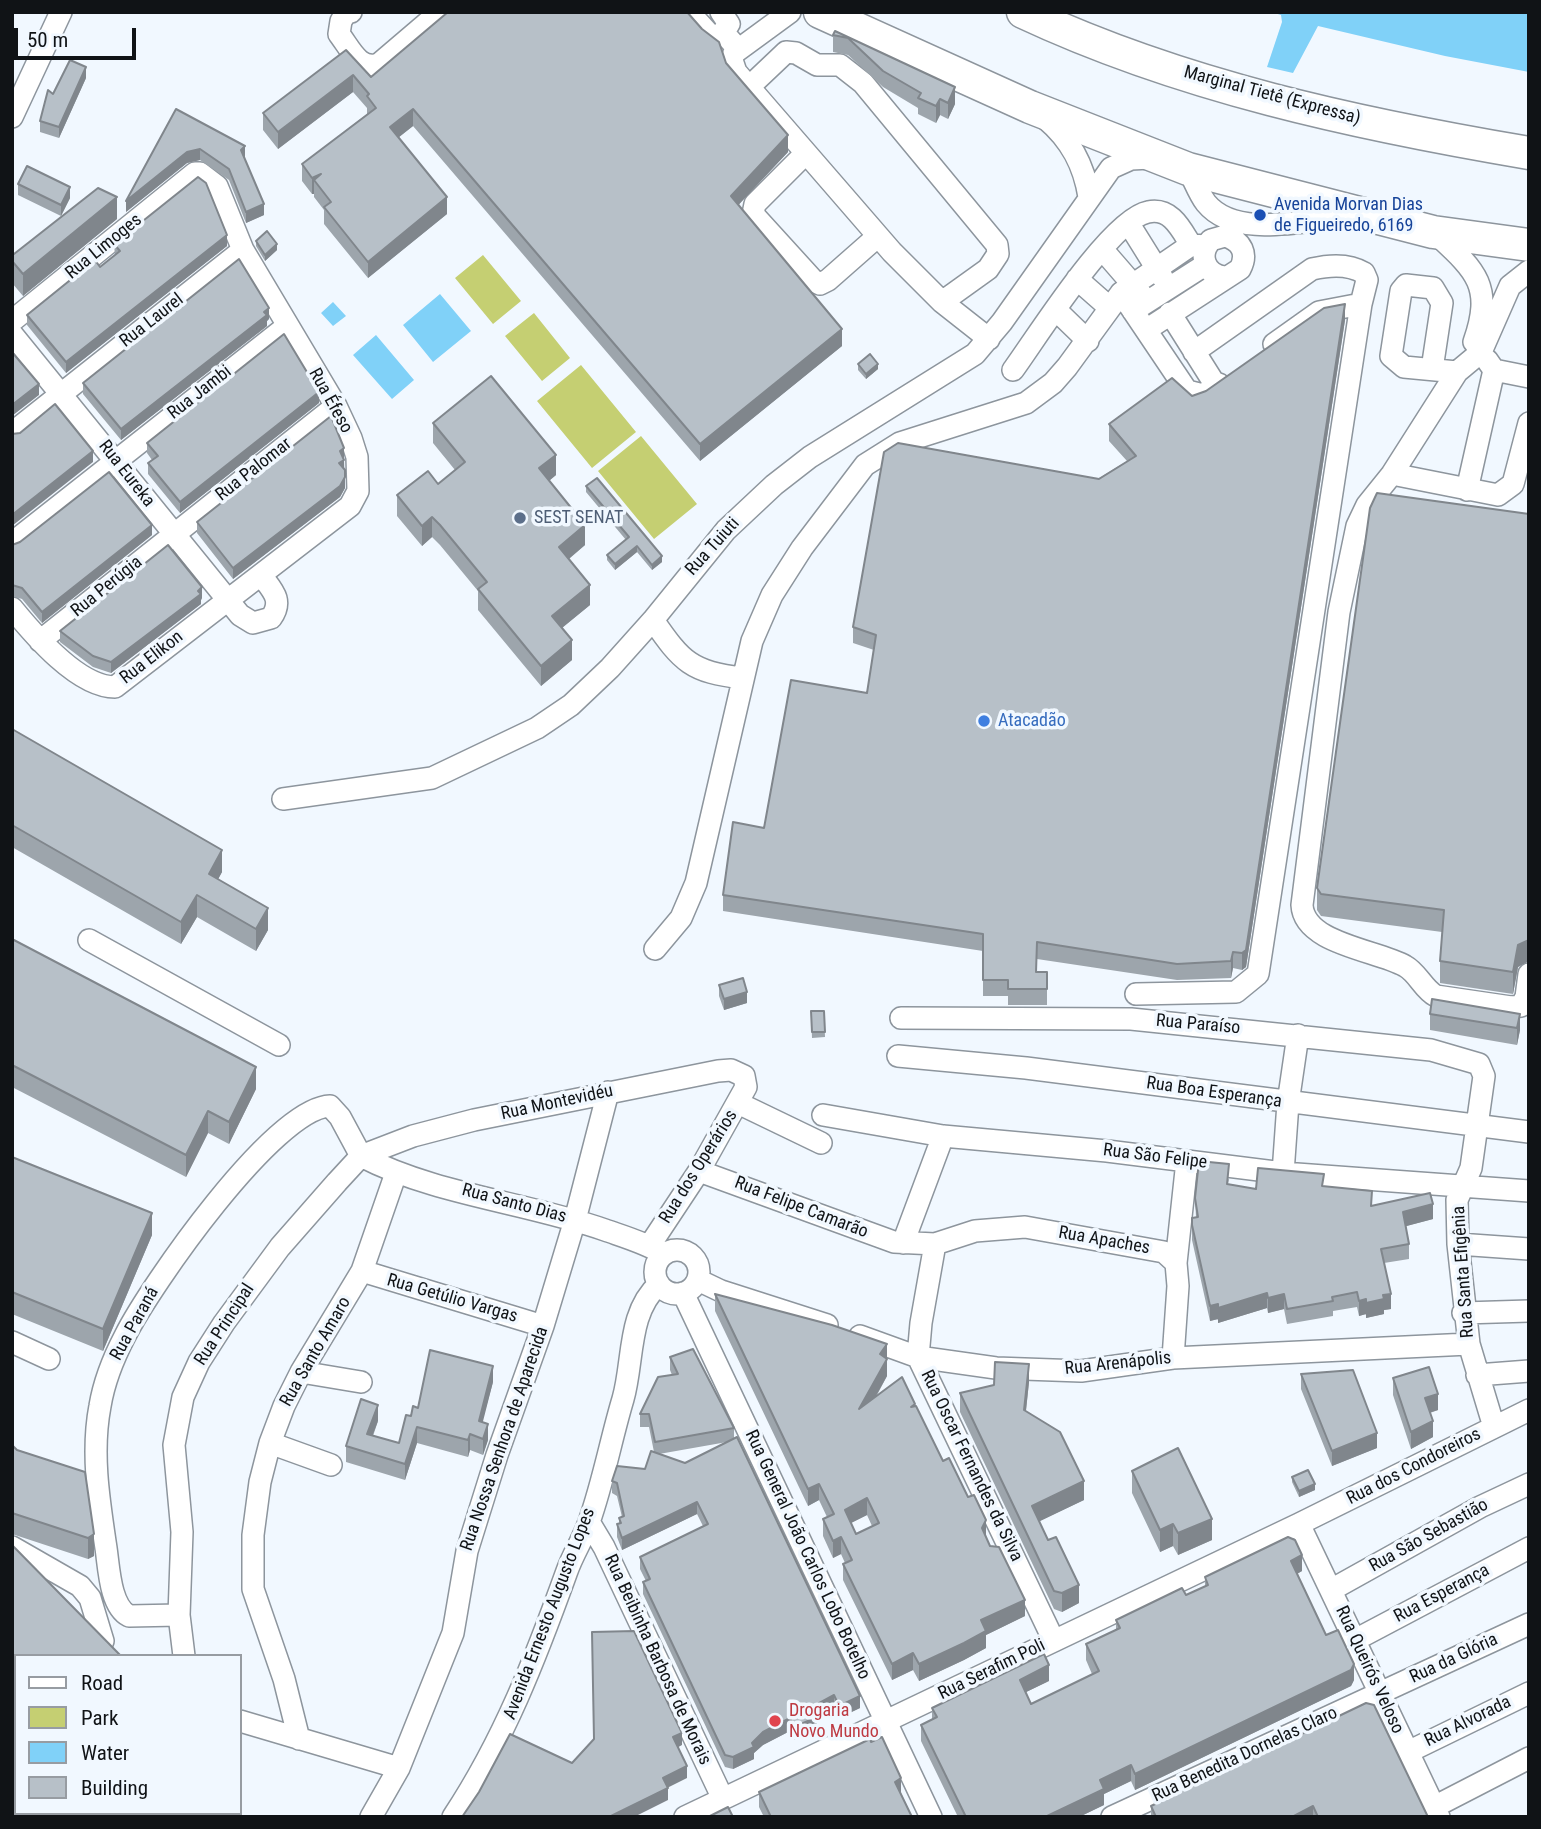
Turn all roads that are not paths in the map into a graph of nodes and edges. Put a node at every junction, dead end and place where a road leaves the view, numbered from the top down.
1 (61, 12) edge
2 (351, 12) edge
3 (440, 12) edge
4 (689, 12) edge
5 (790, 12) edge
6 (820, 12) edge
7 (1023, 12) edge
8 (722, 22) edge
9 (738, 50) junction
10 (748, 88) junction
11 (1030, 107) junction
12 (12, 117) edge
13 (806, 153) junction
14 (1529, 153) edge
15 (1157, 157) junction
16 (1188, 169) junction
17 (195, 173) joint
18 (1089, 197) junction
19 (1214, 211) junction
20 (1368, 216) junction
21 (1129, 224) junction
22 (1259, 226) junction
23 (1433, 232) junction
24 (878, 236) junction
25 (1529, 246) edge
26 (1205, 248) junction
27 (1102, 249) junction
28 (243, 250) junction
29 (1243, 250) junction
30 (1156, 267) junction
31 (1529, 271) edge
32 (1224, 277) junction
33 (1077, 279) junction
34 (1169, 287) junction
35 (1121, 295) junction
36 (942, 302) junction
37 (1362, 304) junction
38 (1140, 306) junction
39 (1056, 310) junction
40 (1170, 313) junction
41 (12, 321) edge
42 (286, 327) junction
43 (1146, 330) junction
44 (12, 334) edge
45 (989, 339) junction
46 (1087, 341) junction
47 (1194, 352) junction
48 (1258, 355) edge
49 (1471, 358) junction
50 (1432, 369) dead end
51 (1013, 370) dead end
52 (1237, 370) edge
53 (1494, 370) junction
54 (1529, 377) edge
55 (1216, 386) junction
56 (62, 393) junction
57 (336, 406) junction
58 (1529, 423) edge
59 (12, 433) edge
60 (115, 459) junction
61 (1392, 474) junction
62 (1467, 490) junction
63 (173, 533) junction
64 (12, 543) edge
65 (261, 575) junction
66 (234, 607) junction
67 (12, 608) edge
68 (653, 620) junction
69 (40, 640) junction
70 (743, 678) junction
71 (283, 799) dead end
72 (89, 940) dead end
73 (655, 950) dead end
74 (1529, 974) edge
75 (1136, 994) dead end
76 (901, 1018) dead end
77 (1298, 1035) junction
78 (279, 1045) dead end
79 (898, 1056) dead end
80 (1484, 1076) joint
81 (608, 1092) junction
82 (742, 1095) junction
83 (1288, 1103) junction
84 (823, 1115) dead end
85 (1475, 1125) junction
86 (1529, 1132) edge
87 (943, 1136) junction
88 (821, 1143) dead end
89 (361, 1156) junction
90 (1187, 1161) junction
91 (699, 1171) junction
92 (396, 1173) junction
93 (1283, 1173) junction
94 (1465, 1184) junction
95 (1529, 1191) edge
96 (575, 1220) junction
97 (904, 1243) junction
98 (935, 1244) junction
99 (1458, 1244) junction
100 (1529, 1249) edge
101 (657, 1250) junction
102 (1176, 1263) junction
103 (362, 1271) junction
104 (659, 1284) junction
105 (691, 1287) junction
106 (1529, 1311) edge
107 (1463, 1313) junction
108 (543, 1326) junction
109 (12, 1342) edge
110 (1469, 1344) junction
111 (918, 1357) junction
112 (1173, 1358) junction
113 (49, 1359) dead end
114 (1529, 1371) edge
115 (301, 1372) junction
116 (1477, 1375) junction
117 (361, 1382) dead end
118 (1529, 1410) edge
119 (1494, 1427) junction
120 (270, 1443) junction
121 (331, 1465) dead end
122 (1529, 1484) edge
123 (589, 1522) junction
124 (1299, 1524) junction
125 (12, 1547) edge
126 (1529, 1548) edge
127 (1331, 1590) junction
128 (179, 1615) junction
129 (1529, 1624) edge
130 (1355, 1640) junction
131 (103, 1641) edge
132 (1054, 1641) junction
133 (184, 1654) edge
134 (1529, 1693) edge
135 (1379, 1694) junction
136 (242, 1722) edge
137 (884, 1722) junction
138 (299, 1739) junction
139 (1408, 1752) junction
140 (1529, 1759) edge
141 (399, 1768) junction
142 (723, 1799) junction
143 (1437, 1812) edge
144 (371, 1817) edge
145 (453, 1817) edge
146 (685, 1817) edge
147 (931, 1817) edge
148 (1112, 1817) edge

1 - 12 street
2 - 3 street
4 - 8 street
5 - 9 street
6 - 11 highway
7 - 14 highway, Marginal Tietê (Expressa)
8 - 9 street
9 - 10 street
10 - 13 street
10 - 36 street
11 - 15 highway
11 - 18 street
13 - 24 street
13 - 24 street
15 - 16 highway
15 - 18 street, Rua Tuiuti
16 - 19 street
16 - 20 highway
17 - 28 street, Rua Éfeso
17 - 41 street, Rua Limoges
18 - 45 street, Rua Tuiuti
19 - 22 street
19 - 26 street
20 - 22 street
20 - 23 highway
21 - 26 street
21 - 27 street
21 - 30 street
22 - 29 street
23 - 25 highway
23 - 49 street
24 - 36 street
26 - 29 street
26 - 30 street
26 - 32 street
26 - 34 street
27 - 33 street
27 - 35 street
28 - 42 street, Rua Éfeso
28 - 56 street, Rua Laurel
29 - 32 street
30 - 34 street
30 - 35 street
31 - 49 street
32 - 40 street
33 - 35 street
33 - 39 street
34 - 38 street
35 - 38 street
35 - 46 street
36 - 45 street
37 - 47 street
37 - 48 street
37 - 75 street
38 - 43 street
39 - 46 street
39 - 51 street
40 - 43 street
40 - 47 street
42 - 57 street, Rua Éfeso
42 - 60 street, Rua Jambi
43 - 55 street
44 - 56 street, Rua Eureka
45 - 68 street, Rua Tuiuti
46 - 70 street
47 - 55 street
49 - 50 street
49 - 53 street
49 - 61 street
52 - 55 street
53 - 54 street
53 - 62 street
56 - 59 street, Rua Laurel
56 - 60 street, Rua Eureka
57 - 63 street, Rua Palomar
57 - 65 street, Rua Éfeso
58 - 62 street
60 - 63 street, Rua Eureka
60 - 64 street, Rua Jambi
61 - 62 street
61 - 74 street
63 - 66 street, Rua Eureka
63 - 69 street, Rua Perúgia
65 - 66 street, Rua Éfeso
65 - 66 street
66 - 69 street, Rua Elikon
67 - 69 street, Rua Elikon
68 - 70 street
68 - 71 street, Rua Tuiuti
70 - 73 street
72 - 78 street
76 - 77 street, Rua Paraíso
77 - 80 street, Rua Paraíso
77 - 83 street
79 - 83 street, Rua Boa Esperança
80 - 85 street, Rua Santa Efigênia
81 - 82 street, Rua Montevidéu
81 - 89 street, Rua Montevidéu
81 - 96 street, Rua Nossa Senhora de Aparecida
82 - 88 street
82 - 91 street, Rua dos Operários
83 - 85 street, Rua Boa Esperança
83 - 93 street
84 - 87 street, Rua São Felipe
85 - 86 street, Rua Boa Esperança
85 - 94 street, Rua Santa Efigênia
87 - 90 street, Rua São Felipe
87 - 97 street
89 - 92 street, Rua Santo Dias
89 - 128 street, Rua Principal
89 - 128 street, Rua Paraná
90 - 93 street, Rua São Felipe
90 - 102 street
91 - 97 street, Rua Felipe Camarão
91 - 101 street, Rua dos Operários
92 - 96 street, Rua Santo Dias
92 - 103 street, Rua Santo Amaro
93 - 94 street, Rua São Felipe
94 - 95 street, Rua São Felipe
94 - 99 street, Rua Santa Efigênia
96 - 101 street, Rua Santo Dias
96 - 108 street, Rua Nossa Senhora de Aparecida
97 - 98 street, Rua Felipe Camarão
98 - 102 street, Rua Apaches
98 - 111 street, Rua Oscar Fernandes da Silva
99 - 100 street
99 - 107 street, Rua Santa Efigênia
101 - 104 street
101 - 105 street
102 - 112 street
103 - 108 street, Rua Getúlio Vargas
103 - 115 street, Rua Santo Amaro
104 - 105 street
104 - 123 street, Avenida Ernesto Augusto Lopes
105 - 111 street, Rua Arenápolis
105 - 137 street, Rua General João Carlos Lobo Botelho
106 - 107 street
107 - 110 street, Rua Santa Efigênia
108 - 141 street, Rua Nossa Senhora de Aparecida
109 - 113 street
110 - 112 street, Rua Arenápolis
110 - 116 street, Rua Santa Efigênia
111 - 112 street, Rua Arenápolis
111 - 132 street, Rua Oscar Fernandes da Silva
114 - 116 street
115 - 117 street
115 - 120 street, Rua Santo Amaro
116 - 119 street, Rua Santa Efigênia
118 - 119 street, Rua dos Condoreiros
119 - 124 street, Rua dos Condoreiros
120 - 121 street
120 - 138 street, Rua Santo Amaro
122 - 127 street, Rua São Sebastião
123 - 142 street, Rua Beibinha Barbosa de Morais
123 - 145 street, Avenida Ernesto Augusto Lopes
124 - 127 street, Rua Queirós Veloso
124 - 132 street, Rua Serafim Poli
125 - 131 street
126 - 130 street, Rua Esperança
127 - 130 street, Rua Queirós Veloso
128 - 133 street, Rua Principal
129 - 135 street, Rua da Glória
130 - 135 street, Rua Queirós Veloso
132 - 137 street, Rua Serafim Poli
134 - 139 street, Rua Alvorada
135 - 139 street, Rua Queirós Veloso
135 - 148 street, Rua Benedita Dornelas Claro
136 - 138 street
137 - 142 street, Rua Serafim Poli
137 - 147 street, Rua General João Carlos Lobo Botelho
138 - 141 street
139 - 143 street, Rua Queirós Veloso
140 - 143 street
141 - 144 street, Rua Nossa Senhora de Aparecida
142 - 146 street, Rua Serafim Poli

